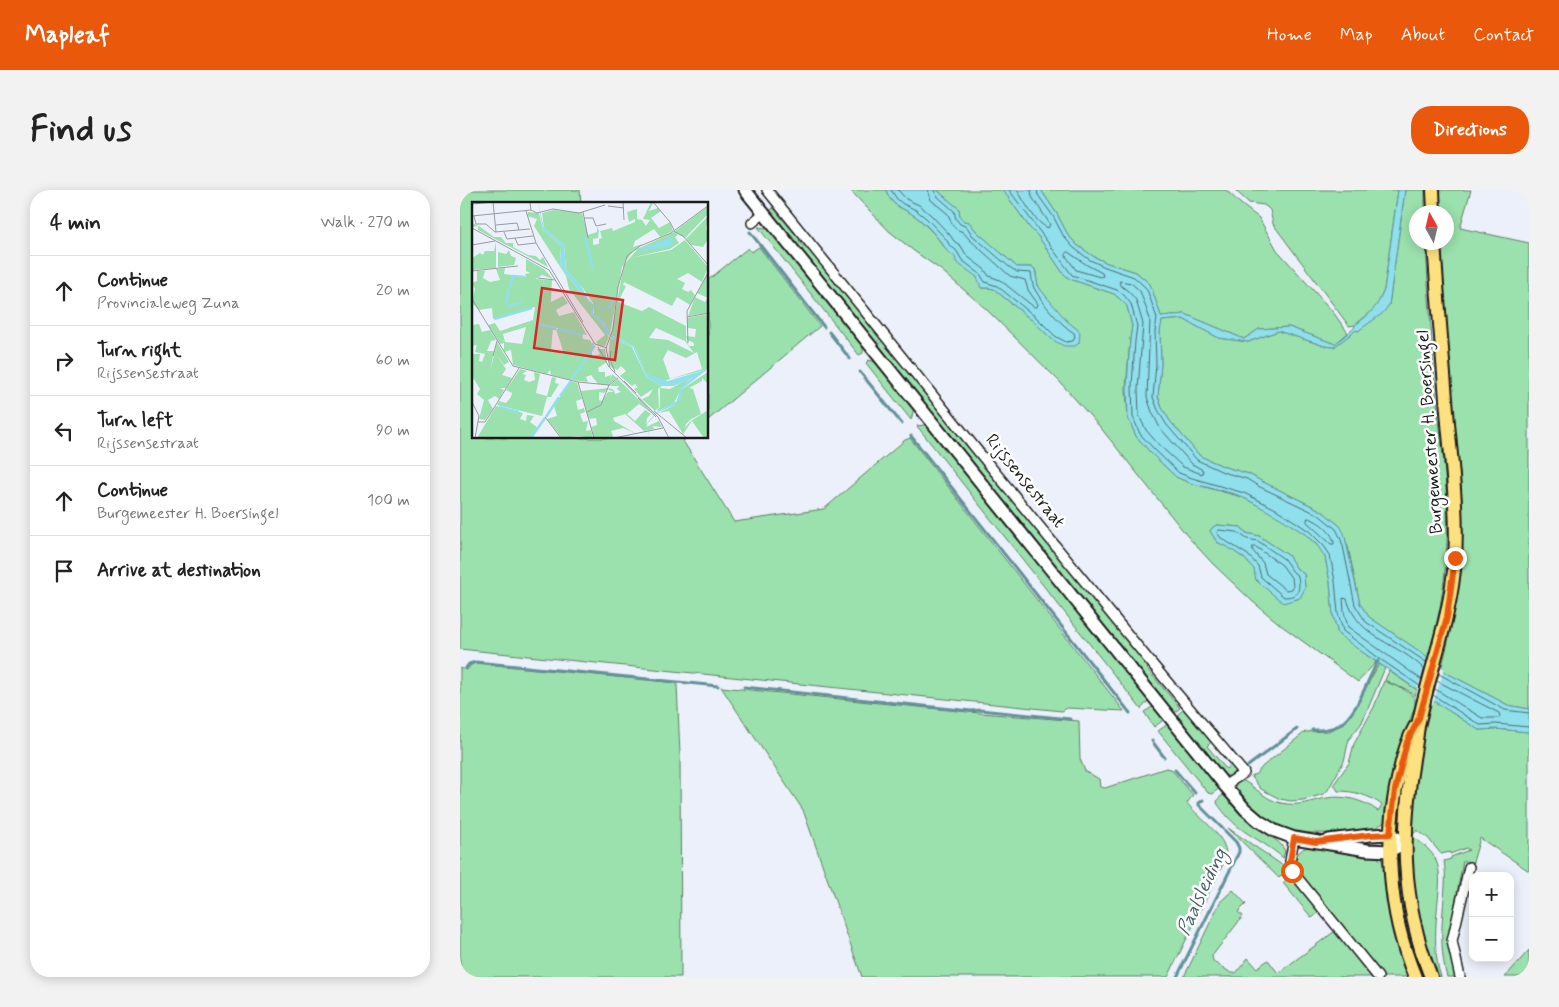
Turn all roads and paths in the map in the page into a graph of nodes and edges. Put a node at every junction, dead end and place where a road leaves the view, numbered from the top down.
1 (745, 190) edge
2 (767, 190) edge
3 (1433, 190) edge
4 (1434, 205) edge
5 (764, 213) junction
6 (752, 223) dead end
7 (1434, 250) edge
8 (1421, 712) junction
9 (1226, 787) junction
10 (1390, 834) junction
11 (1294, 838) junction
12 (1316, 842) junction
13 (1405, 843) junction
14 (1390, 851) junction
15 (1468, 867) dead end
16 (1378, 977) edge
17 (1415, 977) edge
18 (1431, 977) edge
19 (1460, 977) edge

1 - 5 main road, Rijssensestraat
2 - 9 street, Rijssensestraat
3 - 4 main road
5 - 6 street
5 - 9 main road, Rijssensestraat
7 - 8 main road, Burgemeester H. Boersingel
8 - 10 main road
8 - 13 main road
9 - 11 main road, Rijssensestraat
10 - 12 main road, Rijssensestraat
10 - 13 main road
10 - 14 main road
11 - 12 main road, Rijssensestraat
11 - 16 street
12 - 14 main road, Rijssensestraat
13 - 14 main road
13 - 18 main road
14 - 17 main road
15 - 19 street

